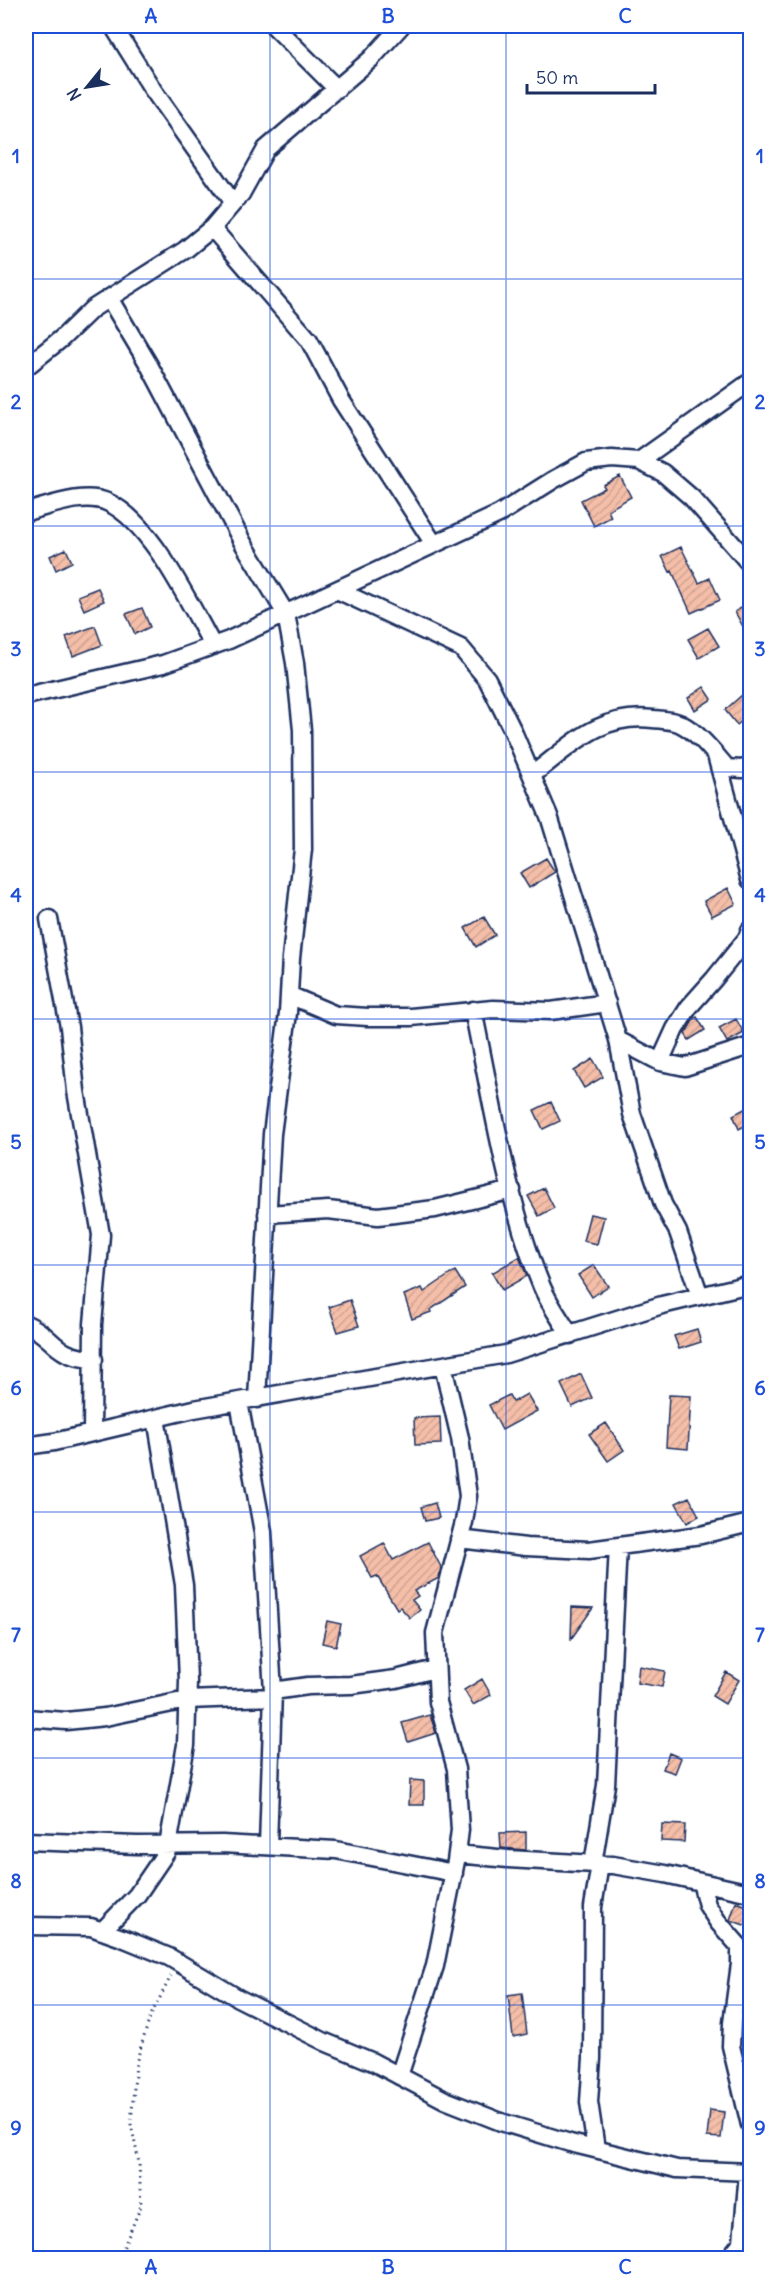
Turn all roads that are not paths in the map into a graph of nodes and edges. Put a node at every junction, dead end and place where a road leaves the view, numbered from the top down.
1 (113, 26) edge
2 (274, 26) edge
3 (401, 26) edge
4 (338, 89) junction
5 (233, 203) junction
6 (212, 228) junction
7 (109, 298) junction
8 (26, 367) edge
9 (750, 382) edge
10 (639, 461) junction
11 (26, 512) edge
12 (434, 544) junction
13 (750, 564) edge
14 (337, 590) junction
15 (286, 614) junction
16 (213, 646) junction
17 (26, 696) edge
18 (717, 757) junction
19 (750, 766) edge
20 (532, 775) junction
21 (750, 880) edge
22 (49, 919) dead end
23 (750, 930) edge
24 (289, 995) junction
25 (607, 1003) junction
26 (473, 1010) junction
27 (618, 1040) junction
28 (750, 1046) edge
29 (660, 1062) junction
30 (512, 1190) junction
31 (267, 1214) junction
32 (750, 1284) edge
33 (700, 1296) junction
34 (26, 1324) edge
35 (570, 1335) junction
36 (94, 1359) junction
37 (443, 1366) junction
38 (257, 1399) junction
39 (239, 1402) junction
40 (156, 1418) junction
41 (92, 1433) junction
42 (26, 1446) edge
43 (750, 1524) edge
44 (459, 1539) junction
45 (618, 1546) junction
46 (435, 1669) junction
47 (273, 1694) junction
48 (187, 1700) junction
49 (26, 1718) edge
50 (26, 1841) edge
51 (168, 1845) junction
52 (268, 1846) junction
53 (457, 1854) junction
54 (597, 1864) junction
55 (454, 1873) junction
56 (701, 1882) junction
57 (750, 1893) edge
58 (26, 1926) edge
59 (102, 1931) junction
60 (399, 2076) junction
61 (750, 2125) edge
62 (596, 2150) junction
63 (749, 2172) edge
64 (729, 2259) edge

1 - 5 street
2 - 4 street
3 - 4 street
4 - 5 street
5 - 6 street
6 - 7 street
6 - 12 street
7 - 8 street
7 - 15 street
9 - 10 street
10 - 12 street
10 - 13 street
11 - 16 street
12 - 14 street
14 - 15 street
14 - 20 street
15 - 16 street
15 - 24 street
16 - 17 street
18 - 19 street
18 - 20 street
18 - 21 street
20 - 25 street
22 - 36 street
23 - 29 street
24 - 26 street
24 - 31 street
25 - 26 street
25 - 27 street
26 - 30 street
27 - 29 street
27 - 33 street
28 - 29 street
30 - 31 street
30 - 35 street
31 - 38 street
32 - 33 street
33 - 35 street
34 - 36 street
35 - 37 street
36 - 41 street
37 - 38 street
37 - 44 street
38 - 39 street
39 - 40 street
39 - 47 street
40 - 41 street
40 - 48 street
41 - 42 street
43 - 45 street
44 - 45 street
44 - 46 street
45 - 54 street
46 - 47 street
46 - 53 street
47 - 48 street
47 - 52 street
48 - 49 street
48 - 51 street
50 - 51 street
51 - 52 street
51 - 59 street
52 - 55 street
53 - 54 street
53 - 55 street
54 - 56 street
54 - 62 street
55 - 60 street
56 - 57 street
56 - 61 street
58 - 59 street
59 - 60 street
60 - 62 street
62 - 63 street
63 - 64 street

